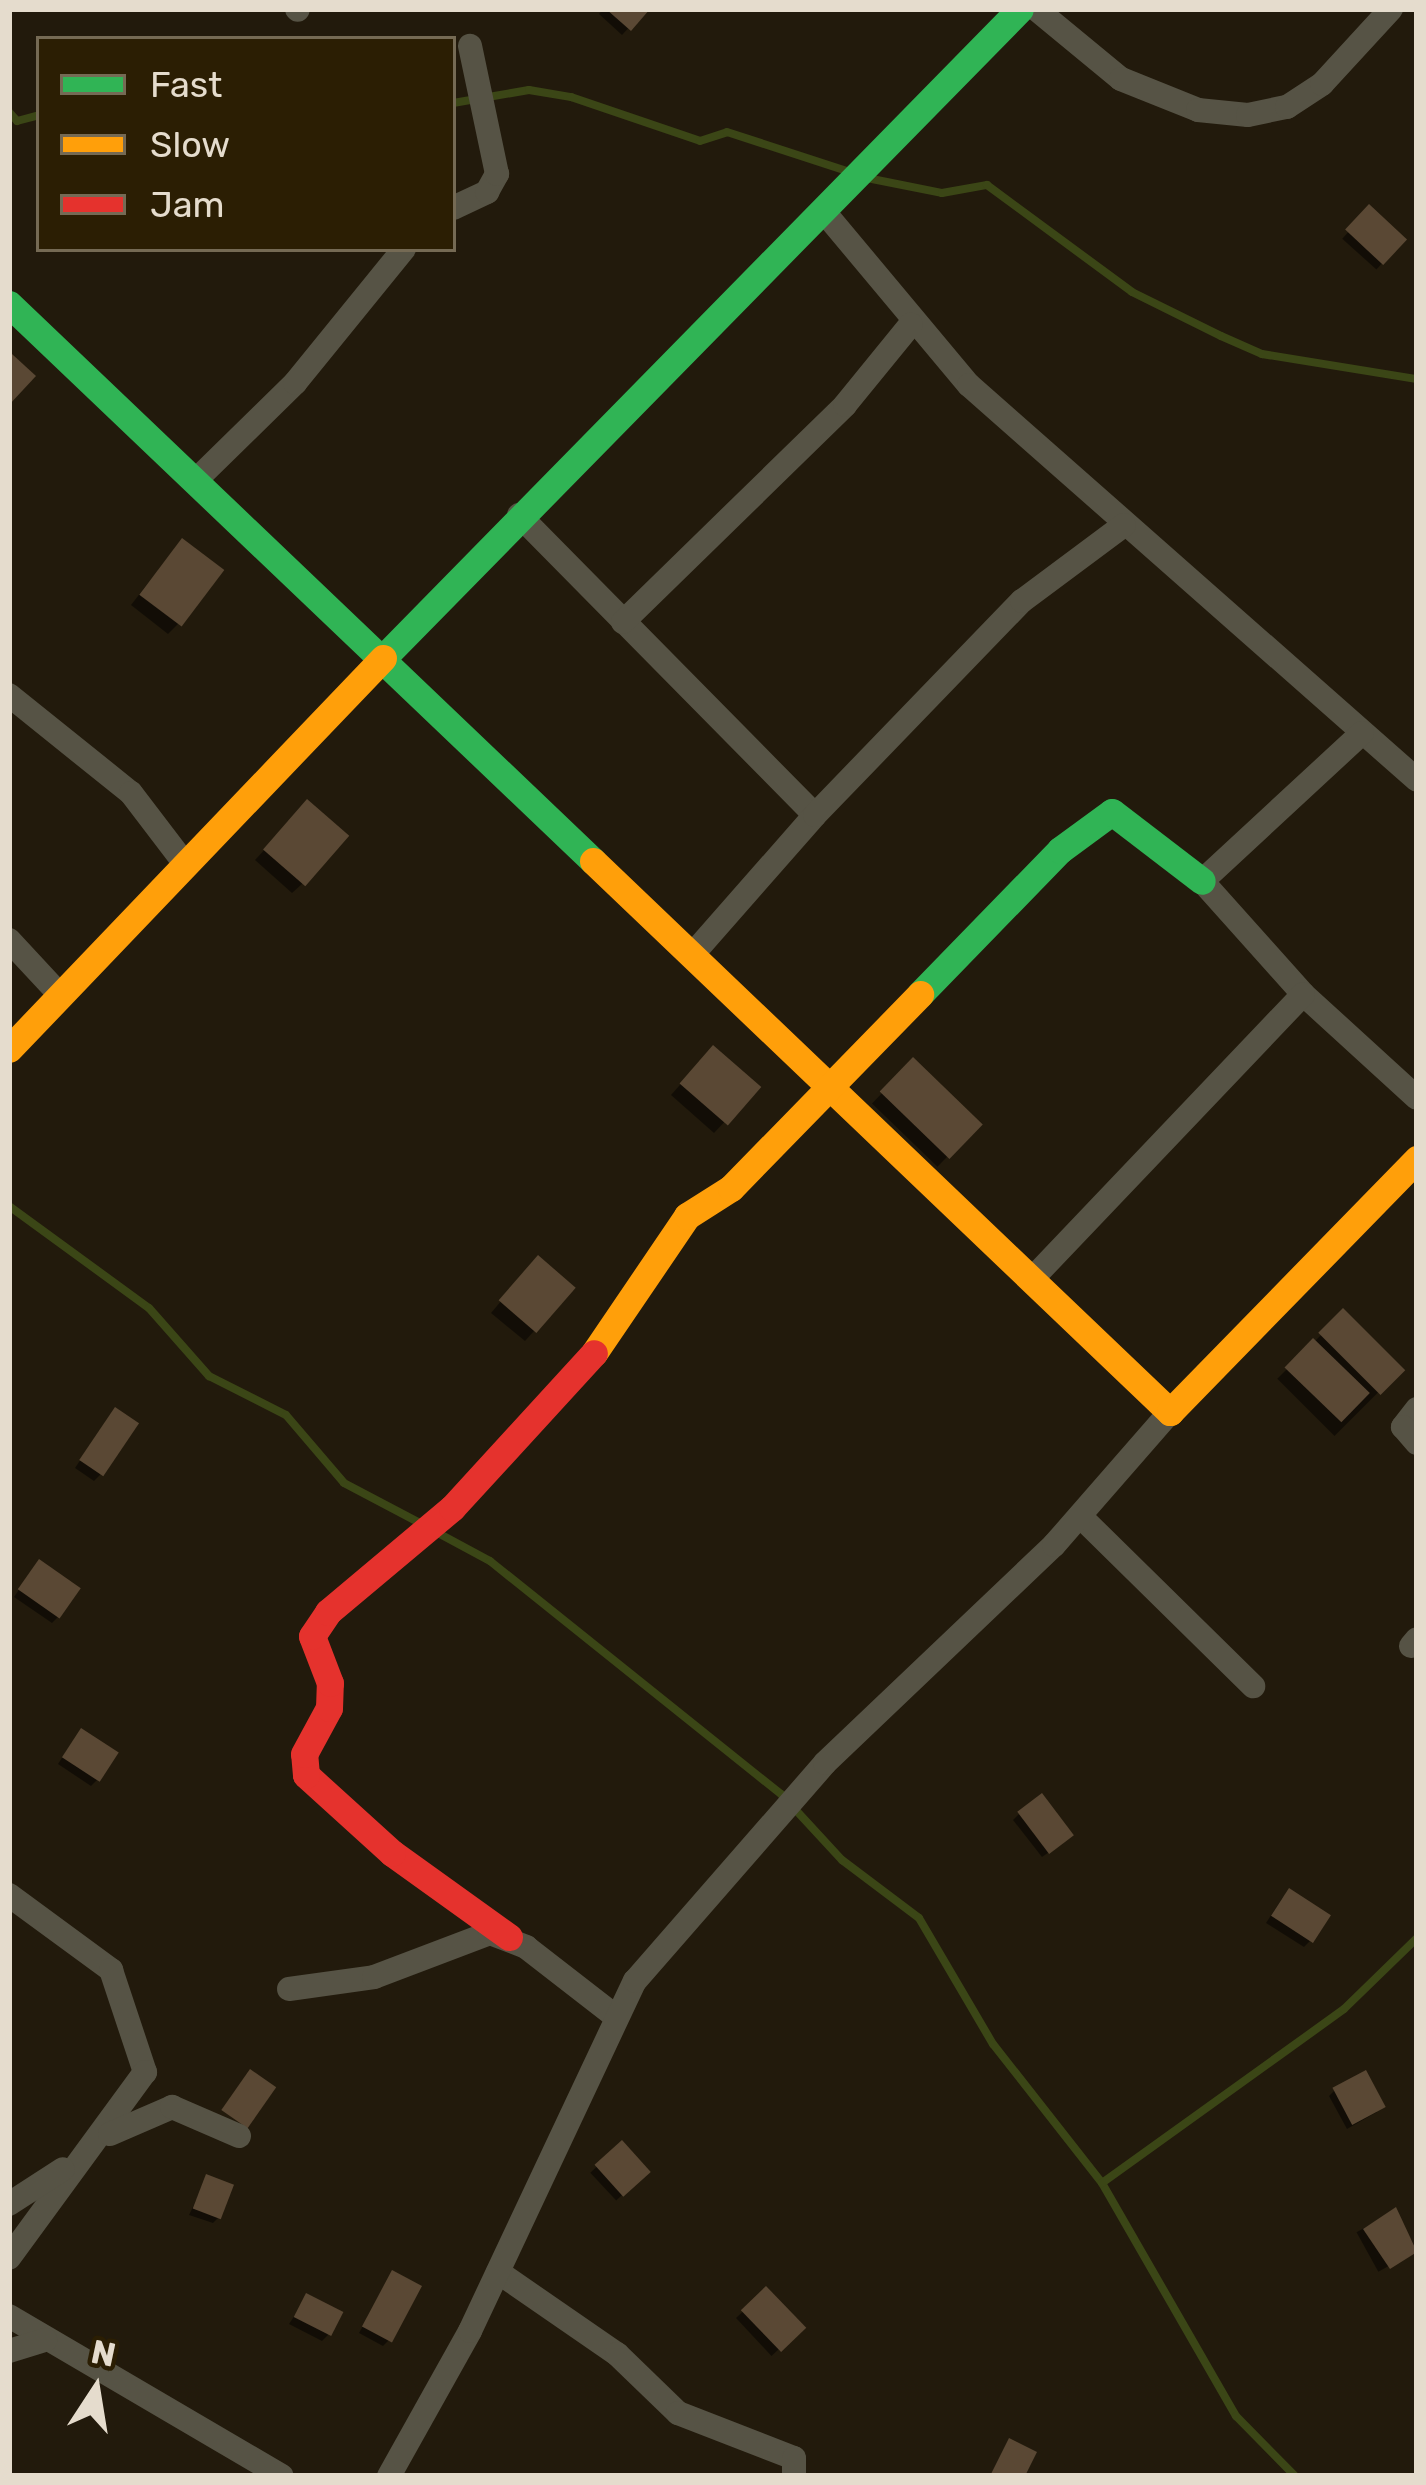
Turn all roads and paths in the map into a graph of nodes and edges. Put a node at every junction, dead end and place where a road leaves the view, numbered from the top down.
1 (1020, 9) edge
2 (1036, 9) edge
3 (1391, 9) edge
4 (470, 46) dead end
5 (456, 207) edge
6 (825, 213) junction
7 (402, 252) edge
8 (9, 304) edge
9 (911, 324) junction
10 (195, 482) junction
11 (519, 515) junction
12 (1124, 525) junction
13 (623, 622) junction
14 (385, 662) junction
15 (9, 695) edge
16 (1362, 733) junction
17 (1417, 780) edge
18 (815, 814) junction
19 (185, 864) junction
20 (1202, 881) junction
21 (9, 940) edge
22 (692, 955) junction
23 (1304, 994) junction
24 (61, 996) junction
25 (9, 1049) edge
26 (830, 1087) junction
27 (1417, 1098) edge
28 (1417, 1159) edge
29 (1031, 1280) junction
30 (1417, 1409) edge
31 (1170, 1412) junction
32 (1417, 1443) edge
33 (1080, 1516) junction
34 (1253, 1686) dead end
35 (9, 1895) edge
36 (509, 1937) junction
37 (289, 1989) dead end
38 (615, 2016) junction
39 (135, 2090) junction
40 (164, 2108) junction
41 (239, 2136) dead end
42 (93, 2145) junction
43 (9, 2204) edge
44 (9, 2258) edge
45 (499, 2272) junction
46 (11, 2313) edge
47 (45, 2340) junction
48 (9, 2351) edge
49 (282, 2476) edge
50 (389, 2476) edge
51 (794, 2476) edge

1 - 6 street
2 - 3 street
4 - 5 street
6 - 9 street
6 - 11 street
7 - 10 street
8 - 10 street
9 - 12 street
9 - 13 street
10 - 14 street
11 - 13 street
11 - 14 street
12 - 16 street
12 - 18 street
13 - 18 street
14 - 19 street
14 - 22 street
15 - 19 street
16 - 17 street
16 - 20 street
18 - 22 street
19 - 24 street
20 - 23 street
20 - 26 street
21 - 24 street
22 - 26 street
23 - 27 street
23 - 29 street
24 - 25 street
26 - 29 street
26 - 36 street
28 - 31 street
29 - 31 street
30 - 32 street
31 - 33 street
33 - 34 street
33 - 38 street
35 - 39 street
36 - 37 street
36 - 38 street
38 - 45 street
39 - 40 street
39 - 42 street
40 - 41 street
40 - 42 street
42 - 43 street
42 - 44 street
45 - 50 street
45 - 51 street
46 - 47 street
47 - 48 street
47 - 49 street

